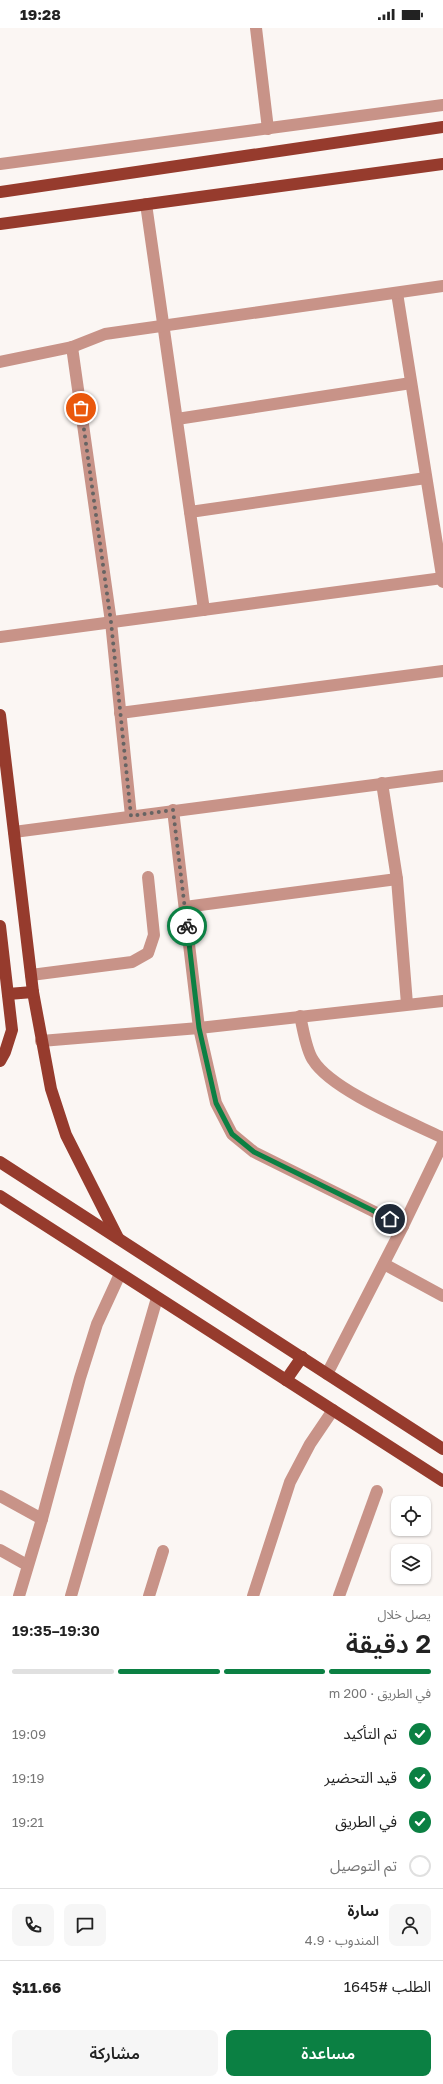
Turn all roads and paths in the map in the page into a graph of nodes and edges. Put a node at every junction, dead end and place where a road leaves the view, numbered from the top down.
1 (260, 28) edge
2 (443, 105) edge
3 (443, 127) edge
4 (268, 129) junction
5 (0, 164) edge
6 (443, 164) edge
7 (0, 192) edge
8 (146, 204) junction
9 (0, 224) edge
10 (443, 286) edge
11 (396, 293) junction
12 (164, 326) junction
13 (72, 347) junction
14 (0, 362) edge
15 (411, 383) junction
16 (177, 419) junction
17 (426, 478) junction
18 (190, 512) junction
19 (443, 578) edge
20 (443, 582) edge
21 (204, 610) junction
22 (111, 622) junction
23 (0, 637) edge
24 (443, 671) edge
25 (120, 713) junction
26 (0, 715) edge
27 (443, 776) edge
28 (382, 783) junction
29 (173, 810) junction
30 (131, 816) junction
31 (14, 832) junction
32 (148, 877) dead end
33 (397, 879) junction
34 (185, 907) junction
35 (0, 926) edge
36 (31, 975) junction
37 (33, 992) junction
38 (8, 994) junction
39 (443, 1001) edge
40 (407, 1004) junction
41 (300, 1016) junction
42 (199, 1028) junction
43 (42, 1041) junction
44 (0, 1060) edge
45 (443, 1138) edge
46 (443, 1143) edge
47 (0, 1162) edge
48 (0, 1196) edge
49 (404, 1226) junction
50 (118, 1238) junction
51 (384, 1264) junction
52 (120, 1274) junction
53 (443, 1296) edge
54 (157, 1298) junction
55 (302, 1357) junction
56 (327, 1374) junction
57 (286, 1380) junction
58 (333, 1410) junction
59 (443, 1449) edge
60 (443, 1481) edge
61 (377, 1491) dead end
62 (0, 1496) edge
63 (42, 1519) junction
64 (0, 1550) edge
65 (163, 1551) dead end
66 (27, 1565) junction
67 (19, 1596) edge
68 (71, 1596) edge
69 (149, 1596) edge
70 (253, 1596) edge
71 (339, 1596) edge

1 - 4 street
2 - 4 street
3 - 7 main road
4 - 5 street
6 - 8 main road
8 - 9 main road
8 - 12 street
10 - 11 street
11 - 12 street
11 - 15 street
12 - 13 street
12 - 16 street
13 - 14 street
13 - 22 street
15 - 16 street
15 - 17 street
16 - 18 street
17 - 18 street
17 - 19 street
18 - 21 street
19 - 20 street
19 - 21 street
21 - 22 street
22 - 23 street
22 - 25 street
24 - 25 street
25 - 30 street
26 - 31 main road
27 - 28 street
28 - 29 street
28 - 33 street
29 - 30 street
29 - 34 street
30 - 31 street
31 - 36 main road
32 - 36 street
33 - 34 street
33 - 40 street
34 - 42 street
35 - 38 main road
36 - 37 main road
37 - 38 main road
37 - 43 main road
38 - 44 main road
39 - 40 street
40 - 41 street
41 - 42 street
41 - 45 street
42 - 43 street
42 - 49 street
43 - 50 main road
46 - 49 street
47 - 50 main road
48 - 52 main road
49 - 51 street
50 - 55 main road
51 - 53 street
51 - 56 street
52 - 54 main road
52 - 63 street
54 - 57 main road
54 - 68 street
55 - 56 main road
55 - 57 main road
56 - 59 main road
57 - 58 main road
58 - 60 main road
58 - 70 street
61 - 71 street
62 - 63 street
63 - 66 street
64 - 66 street
65 - 69 street
66 - 67 street

